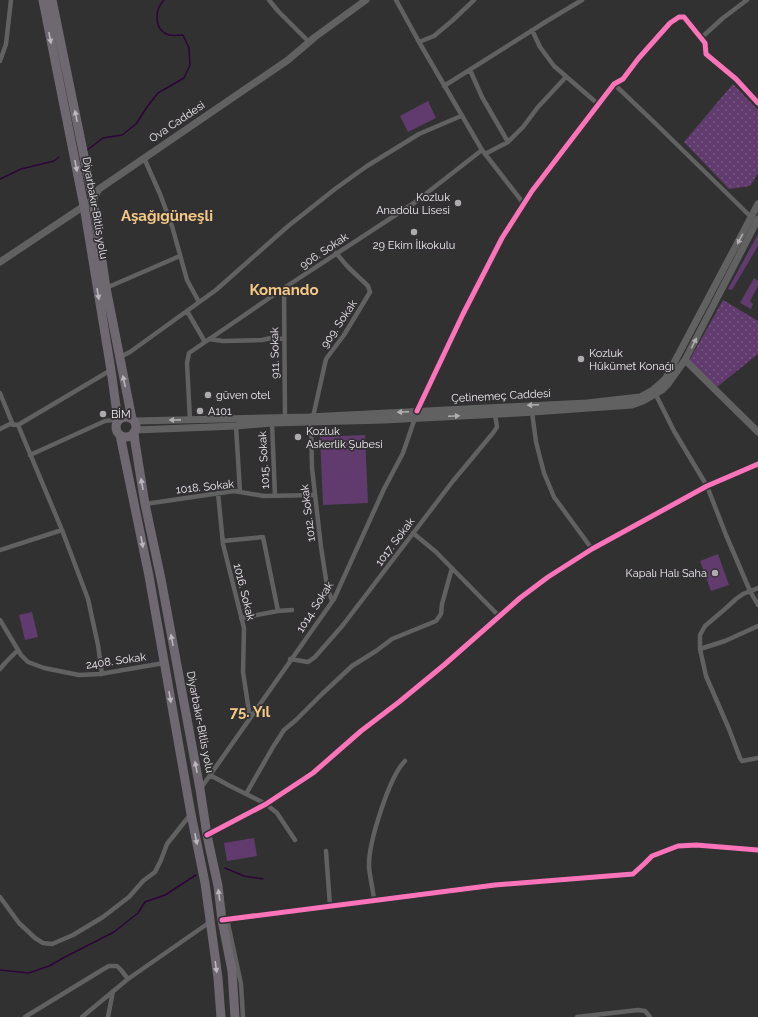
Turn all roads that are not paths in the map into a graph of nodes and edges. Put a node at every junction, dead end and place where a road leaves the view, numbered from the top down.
1 (11, 0) edge
2 (43, 0) edge
3 (52, 0) edge
4 (269, 0) edge
5 (366, 0) edge
6 (396, 0) edge
7 (474, 0) edge
8 (582, 0) edge
9 (747, 0) edge
10 (532, 30) junction
11 (701, 38) junction
12 (309, 42) junction
13 (419, 42) junction
14 (0, 61) edge
15 (470, 70) junction
16 (566, 77) junction
17 (614, 84) junction
18 (444, 86) junction
19 (758, 103) edge
20 (598, 104) junction
21 (462, 116) junction
22 (508, 142) junction
23 (484, 152) junction
24 (144, 158) junction
25 (92, 200) junction
26 (524, 204) junction
27 (758, 204) edge
28 (84, 206) junction
29 (755, 218) edge
30 (336, 253) junction
31 (180, 256) junction
32 (0, 262) edge
33 (106, 288) junction
34 (284, 288) junction
35 (199, 302) junction
36 (187, 311) junction
37 (284, 339) junction
38 (207, 341) junction
39 (119, 358) junction
40 (685, 360) junction
41 (111, 370) junction
42 (0, 393) edge
43 (656, 395) junction
44 (532, 412) junction
45 (495, 414) junction
46 (416, 415) junction
47 (285, 418) junction
48 (312, 419) junction
49 (190, 420) junction
50 (118, 421) junction
51 (272, 423) junction
52 (16, 425) junction
53 (134, 426) junction
54 (236, 426) junction
55 (0, 429) edge
56 (758, 432) edge
57 (120, 435) junction
58 (30, 455) junction
59 (758, 464) edge
60 (707, 486) junction
61 (240, 492) junction
62 (218, 493) junction
63 (315, 495) junction
64 (275, 496) junction
65 (145, 504) junction
66 (62, 530) junction
67 (413, 533) junction
68 (223, 540) junction
69 (592, 549) junction
70 (0, 550) edge
71 (452, 568) junction
72 (758, 588) edge
73 (750, 591) junction
74 (332, 601) junction
75 (758, 605) edge
76 (292, 610) dead end
77 (278, 611) junction
78 (499, 616) junction
79 (241, 618) junction
80 (0, 620) edge
81 (758, 626) edge
82 (700, 649) junction
83 (18, 650) junction
84 (0, 660) edge
85 (290, 660) junction
86 (6, 662) junction
87 (164, 663) junction
88 (0, 669) edge
89 (102, 674) junction
90 (250, 718) junction
91 (758, 758) edge
92 (406, 761) dead end
93 (210, 774) junction
94 (200, 789) junction
95 (246, 794) junction
96 (266, 804) junction
97 (191, 814) junction
98 (207, 835) junction
99 (295, 840) dead end
100 (758, 850) edge
101 (326, 851) dead end
102 (0, 897) edge
103 (374, 900) junction
104 (330, 906) junction
105 (224, 919) junction
106 (210, 922) junction
107 (128, 979) junction
108 (113, 990) junction
109 (25, 1017) edge
110 (82, 1017) edge
111 (108, 1017) edge
112 (221, 1017) edge
113 (235, 1017) edge
114 (243, 1017) edge
115 (578, 1017) edge
116 (650, 1017) edge

1 - 14 street
2 -> 28 highway, Diyarbakır-Bitlis yolu
25 -> 3 highway, Diyarbakır-Bitlis yolu
4 - 12 street
5 - 12 main road, Ova Caddesi
6 - 13 street
7 - 13 street
8 - 10 street
9 - 11 street
10 - 15 street
10 - 16 street
11 - 17 street
11 - 19 street
12 - 24 main road, Ova Caddesi
13 - 18 street
15 - 18 street
15 - 22 street
16 - 20 street
16 - 22 street, 906. Sokak
17 - 20 main road
17 - 29 street
18 - 21 street
20 - 26 main road
21 - 23 street
21 - 35 street
22 - 23 street, 906. Sokak
23 - 26 street
23 - 30 street, 906. Sokak
24 - 25 main road, Ova Caddesi
24 - 31 street
25 - 28 main road, Ova Caddesi
25 - 33 highway, Diyarbakır-Bitlis yolu
26 - 46 main road
27 - 29 main road, Çetinemeç Caddesi
28 - 32 main road, Ova Caddesi
28 -> 41 highway, Diyarbakır-Bitlis yolu
40 -> 29 main road, Çetinemeç Caddesi
29 -> 46 main road, Çetinemeç Caddesi
30 - 34 street, 906. Sokak
30 - 48 street, 909. Sokak
31 - 33 street
31 - 35 street
33 - 39 highway, Diyarbakır-Bitlis yolu
34 - 37 street, 911. Sokak
34 - 38 street, 906. Sokak
35 - 36 street
36 - 38 street
36 - 39 street
37 - 38 street
37 - 47 street, 911. Sokak
38 - 49 street, 906. Sokak
53 -> 39 highway, Diyarbakır-Bitlis yolu
40 - 43 main road, Çetinemeç Caddesi
40 - 56 main road
41 - 50 highway, Diyarbakır-Bitlis yolu
41 - 52 street
42 - 52 street
43 - 44 main road, Çetinemeç Caddesi
43 - 60 street
44 - 45 main road, Çetinemeç Caddesi
44 - 69 street
46 -> 45 main road, Çetinemeç Caddesi
45 - 67 street, 1017. Sokak
46 - 48 main road, Çetinemeç Caddesi
46 - 74 street, 1014. Sokak
47 - 48 main road, Çetinemeç Caddesi
47 - 49 main road, Çetinemeç Caddesi
48 - 51 main road, Çetinemeç Caddesi
48 - 63 street, 1012. Sokak
49 -> 53 main road, Çetinemeç Caddesi
50 - 53 highway
50 - 57 highway
50 - 58 street
51 - 54 main road, Çetinemeç Caddesi
51 - 64 street, 1015. Sokak
52 - 55 street
52 - 58 street
53 - 54 main road, Çetinemeç Caddesi
53 - 57 highway
65 -> 53 highway, Diyarbakır-Bitlis yolu
54 - 61 street
57 -> 87 highway
58 - 66 street
59 - 60 street
60 - 69 street
60 - 73 street
61 - 62 street, 1018. Sokak
61 - 64 street, 1018. Sokak
62 - 65 street, 1018. Sokak
62 - 68 street, 1016. Sokak
63 - 64 street, 1018. Sokak
63 - 74 street, 1012. Sokak
94 -> 65 highway, Diyarbakır-Bitlis yolu
66 - 70 street
66 - 89 street
67 - 71 street
67 - 85 street, 1017. Sokak
68 - 77 street
68 - 79 street, 1016. Sokak
69 - 78 street
71 - 78 street
71 - 95 street
72 - 73 street
73 - 75 street
73 - 82 street
74 - 85 street, 1014. Sokak
76 - 77 street
77 - 79 street
78 - 96 street
79 - 90 street, 1016. Sokak
80 - 83 street, 2408. Sokak
81 - 82 street
82 - 91 street
83 - 86 street
83 - 89 street, 2408. Sokak
84 - 86 street
85 - 90 street, 1014. Sokak
86 - 88 street
87 - 89 street, 2408. Sokak
87 -> 97 highway
90 - 93 street, 1014. Sokak
92 - 103 street
93 - 94 street, 1014. Sokak
93 - 95 street
94 - 98 highway, Diyarbakır-Bitlis yolu
95 - 96 street
96 - 98 street
96 - 99 street
97 - 102 street
97 -> 106 highway
105 -> 98 highway, Diyarbakır-Bitlis yolu
100 - 103 street
101 - 104 street
103 - 104 street
104 - 105 street
105 - 113 highway, Diyarbakır-Bitlis yolu
105 - 114 street
106 - 107 street
106 -> 112 highway
107 - 108 street
107 - 109 street
108 - 110 street
108 - 111 street
115 - 116 street

